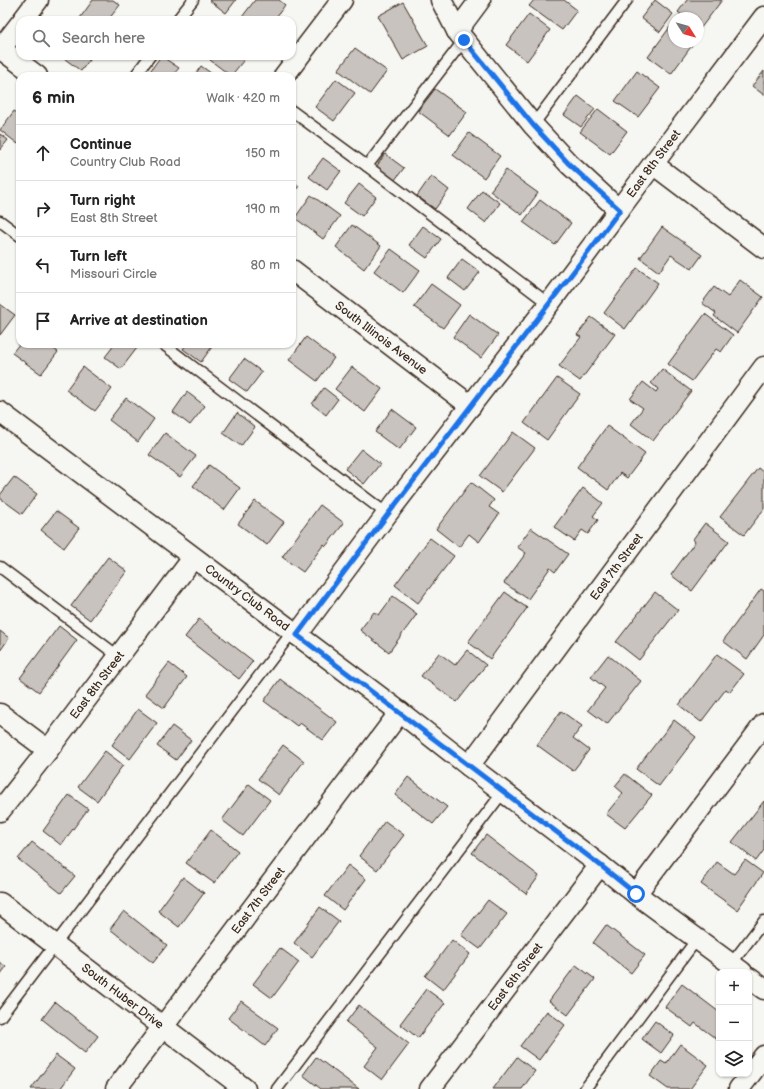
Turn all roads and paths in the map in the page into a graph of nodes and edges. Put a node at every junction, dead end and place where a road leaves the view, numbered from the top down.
1 (38, 0) edge
2 (193, 0) edge
3 (342, 0) edge
4 (441, 0) edge
5 (480, 0) edge
6 (627, 0) edge
7 (26, 16) edge
8 (181, 16) edge
9 (764, 17) edge
10 (16, 29) edge
11 (460, 35) junction
12 (0, 49) edge
13 (147, 60) edge
14 (32, 72) edge
15 (138, 72) edge
16 (287, 72) edge
17 (296, 114) edge
18 (533, 125) junction
19 (653, 164) junction
20 (367, 166) junction
21 (620, 210) junction
22 (0, 221) edge
23 (16, 233) edge
24 (764, 248) edge
25 (296, 273) edge
26 (549, 304) junction
27 (168, 348) edge
28 (764, 367) edge
29 (471, 406) junction
30 (0, 412) edge
31 (388, 514) junction
32 (193, 558) junction
33 (0, 567) edge
34 (295, 633) junction
35 (118, 656) junction
36 (400, 712) junction
37 (0, 714) edge
38 (764, 724) edge
39 (48, 750) junction
40 (469, 766) junction
41 (503, 792) junction
42 (0, 811) edge
43 (600, 865) junction
44 (636, 894) junction
45 (0, 902) edge
46 (764, 920) edge
47 (697, 939) junction
48 (55, 944) junction
49 (736, 968) edge
50 (752, 980) edge
51 (764, 989) edge
52 (0, 1017) edge
53 (163, 1027) junction
54 (764, 1056) edge
55 (116, 1089) edge
56 (245, 1089) edge
57 (277, 1089) edge
58 (430, 1089) edge
59 (585, 1089) edge
60 (739, 1089) edge

1 - 7 street
2 - 8 lane
3 - 16 street
4 - 11 street
5 - 11 street
6 - 18 lane
9 - 19 street, East 8th Street
10 - 12 street
11 - 18 street
11 - 20 lane
12 - 14 street
13 - 15 lane
17 - 20 lane
18 - 21 street
19 - 21 street, East 8th Street
19 - 24 street
20 - 26 lane
21 - 26 street, East 8th Street
22 - 23 lane
25 - 29 street, South Illinois Avenue
26 - 29 street, East 8th Street
27 - 31 lane
28 - 40 street, East 7th Street
29 - 31 street, East 8th Street
30 - 32 street, Country Club Road
31 - 34 street, East 8th Street
32 - 34 street, Country Club Road
32 - 35 street, East 8th Street
33 - 35 lane
34 - 36 street, Country Club Road
34 - 48 lane
35 - 39 street, East 8th Street
36 - 40 street, Country Club Road
36 - 53 street, East 7th Street
37 - 39 street
38 - 44 street
39 - 42 street, East 8th Street
40 - 41 street, Country Club Road
41 - 43 street, Country Club Road
41 - 57 lane
43 - 44 street, Country Club Road
43 - 58 street, East 6th Street
44 - 47 street, Country Club Road
45 - 48 street, South Huber Drive
46 - 49 lane
47 - 49 street, Country Club Road
47 - 59 lane
48 - 52 lane
48 - 53 street, South Huber Drive
50 - 51 street
53 - 55 street, East 7th Street
53 - 56 street, South Huber Drive
54 - 60 street

